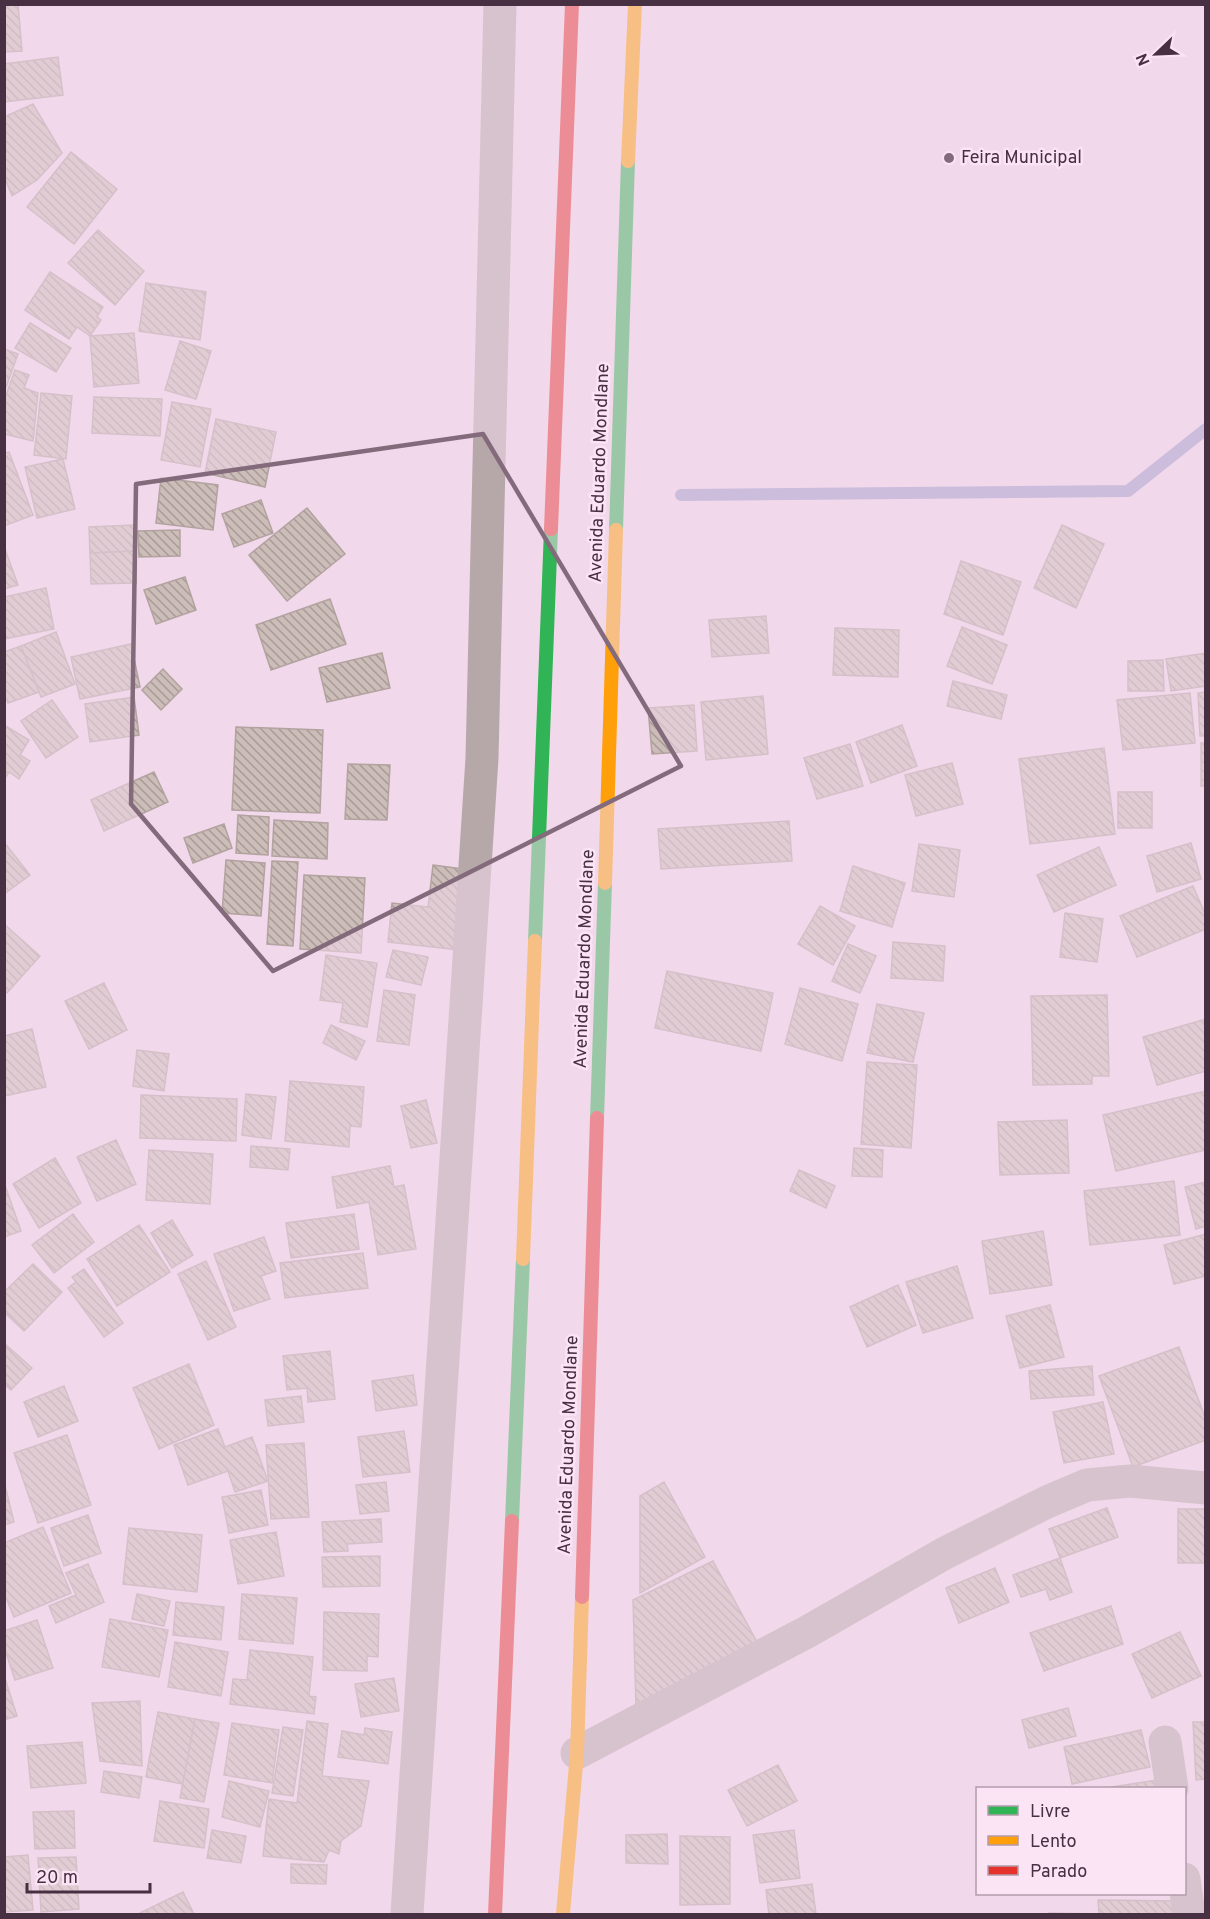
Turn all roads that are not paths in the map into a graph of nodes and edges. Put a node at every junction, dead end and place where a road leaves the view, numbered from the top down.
1 (500, 4) edge
2 (572, 4) edge
3 (635, 4) edge
4 (1206, 1488) edge
5 (1166, 1742) dead end
6 (577, 1754) junction
7 (1172, 1787) edge
8 (1186, 1888) edge
9 (408, 1914) edge
10 (495, 1914) edge
11 (563, 1914) edge
12 (1189, 1914) edge

1 - 9 street
2 - 10 main road
3 - 6 main road, Avenida Eduardo Mondlane
4 - 6 street
5 - 7 street
6 - 11 main road, Avenida Eduardo Mondlane
8 - 12 street

